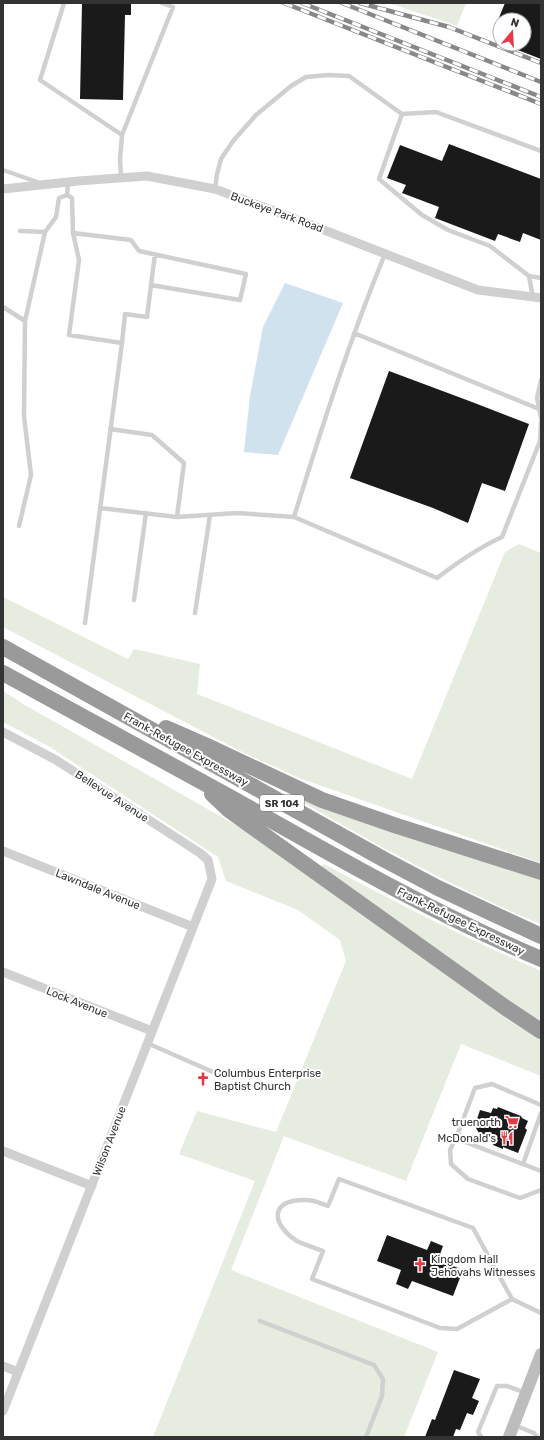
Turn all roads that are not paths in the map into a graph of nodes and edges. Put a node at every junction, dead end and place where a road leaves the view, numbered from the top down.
1 (64, 3) edge
2 (162, 3) edge
3 (402, 114) junction
4 (122, 135) junction
5 (541, 151) edge
6 (3, 170) edge
7 (121, 178) junction
8 (68, 182) junction
9 (46, 184) junction
10 (3, 189) edge
11 (215, 189) junction
12 (67, 195) junction
13 (20, 231) dead end
14 (45, 232) junction
15 (73, 233) junction
16 (155, 254) junction
17 (385, 254) junction
18 (529, 276) junction
19 (541, 278) edge
20 (150, 285) junction
21 (537, 298) edge
22 (3, 307) edge
23 (25, 321) junction
24 (354, 333) junction
25 (122, 343) junction
26 (541, 380) edge
27 (539, 409) junction
28 (541, 418) edge
29 (541, 422) edge
30 (110, 429) junction
31 (100, 508) junction
32 (146, 513) junction
33 (210, 515) junction
34 (177, 517) junction
35 (294, 517) junction
36 (19, 526) dead end
37 (134, 600) dead end
38 (196, 613) dead end
39 (85, 623) dead end
40 (3, 647) edge
41 (3, 673) edge
42 (128, 717) junction
43 (3, 732) edge
44 (200, 781) junction
45 (3, 851) edge
46 (211, 870) joint
47 (541, 872) edge
48 (193, 927) junction
49 (541, 936) edge
50 (541, 959) edge
51 (3, 972) edge
52 (152, 1031) junction
53 (541, 1031) edge
54 (147, 1043) junction
55 (213, 1072) dead end
56 (541, 1105) edge
57 (541, 1113) edge
58 (458, 1133) junction
59 (3, 1151) edge
60 (523, 1164) junction
61 (541, 1171) edge
62 (92, 1186) junction
63 (541, 1190) edge
64 (512, 1299) junction
65 (541, 1313) edge
66 (260, 1321) dead end
67 (541, 1354) edge
68 (3, 1366) edge
69 (18, 1372) junction
70 (526, 1393) junction
71 (3, 1411) edge
72 (514, 1425) junction
73 (366, 1437) edge
74 (481, 1437) edge
75 (509, 1437) edge
76 (536, 1437) edge

1 - 4 lane
2 - 4 lane
3 - 5 lane
3 - 11 lane
3 - 18 lane
4 - 7 lane
6 - 9 lane
7 - 8 street, Buckeye Park Road
7 - 11 street, Buckeye Park Road
8 - 9 street, Buckeye Park Road
8 - 12 lane
9 - 10 street, Buckeye Park Road
11 - 17 street, Buckeye Park Road
12 - 14 lane
12 - 15 lane
13 - 14 lane
14 - 23 lane
15 - 16 lane
15 - 25 lane
16 - 20 lane
16 - 20 lane
17 - 21 street, Buckeye Park Road
17 - 24 lane
18 - 19 lane
18 - 21 lane
20 - 25 lane
22 - 23 lane
23 - 36 lane
24 - 27 lane
24 - 35 lane
25 - 30 lane
26 - 27 lane
27 - 28 lane
29 - 35 lane
30 - 31 lane
30 - 34 lane
31 - 32 lane
31 - 39 lane
32 - 34 lane
32 - 37 lane
33 - 34 lane
33 - 35 lane
33 - 38 lane
40 - 42 highway, Frank-Refugee Expressway / SR 104
41 - 44 highway, Frank-Refugee Expressway / SR 104
42 - 47 highway
42 - 49 highway, Frank-Refugee Expressway / SR 104
43 - 46 street, Bellevue Avenue
44 - 50 highway, Frank-Refugee Expressway / SR 104
44 - 53 highway
45 - 48 street, Lawndale Avenue
46 - 48 street, Wilson Avenue
48 - 52 street, Wilson Avenue
51 - 52 street, Lock Avenue
52 - 54 street, Wilson Avenue
54 - 55 lane
54 - 62 street, Wilson Avenue
56 - 58 lane
57 - 60 lane
58 - 60 lane
58 - 63 lane
59 - 62 street
60 - 61 lane
62 - 69 street, Wilson Avenue
64 - 64 lane
64 - 65 lane
66 - 73 lane
67 - 70 main road
68 - 69 street
69 - 71 street, Wilson Avenue
70 - 72 main road
70 - 74 lane
72 - 75 main road
72 - 76 lane

